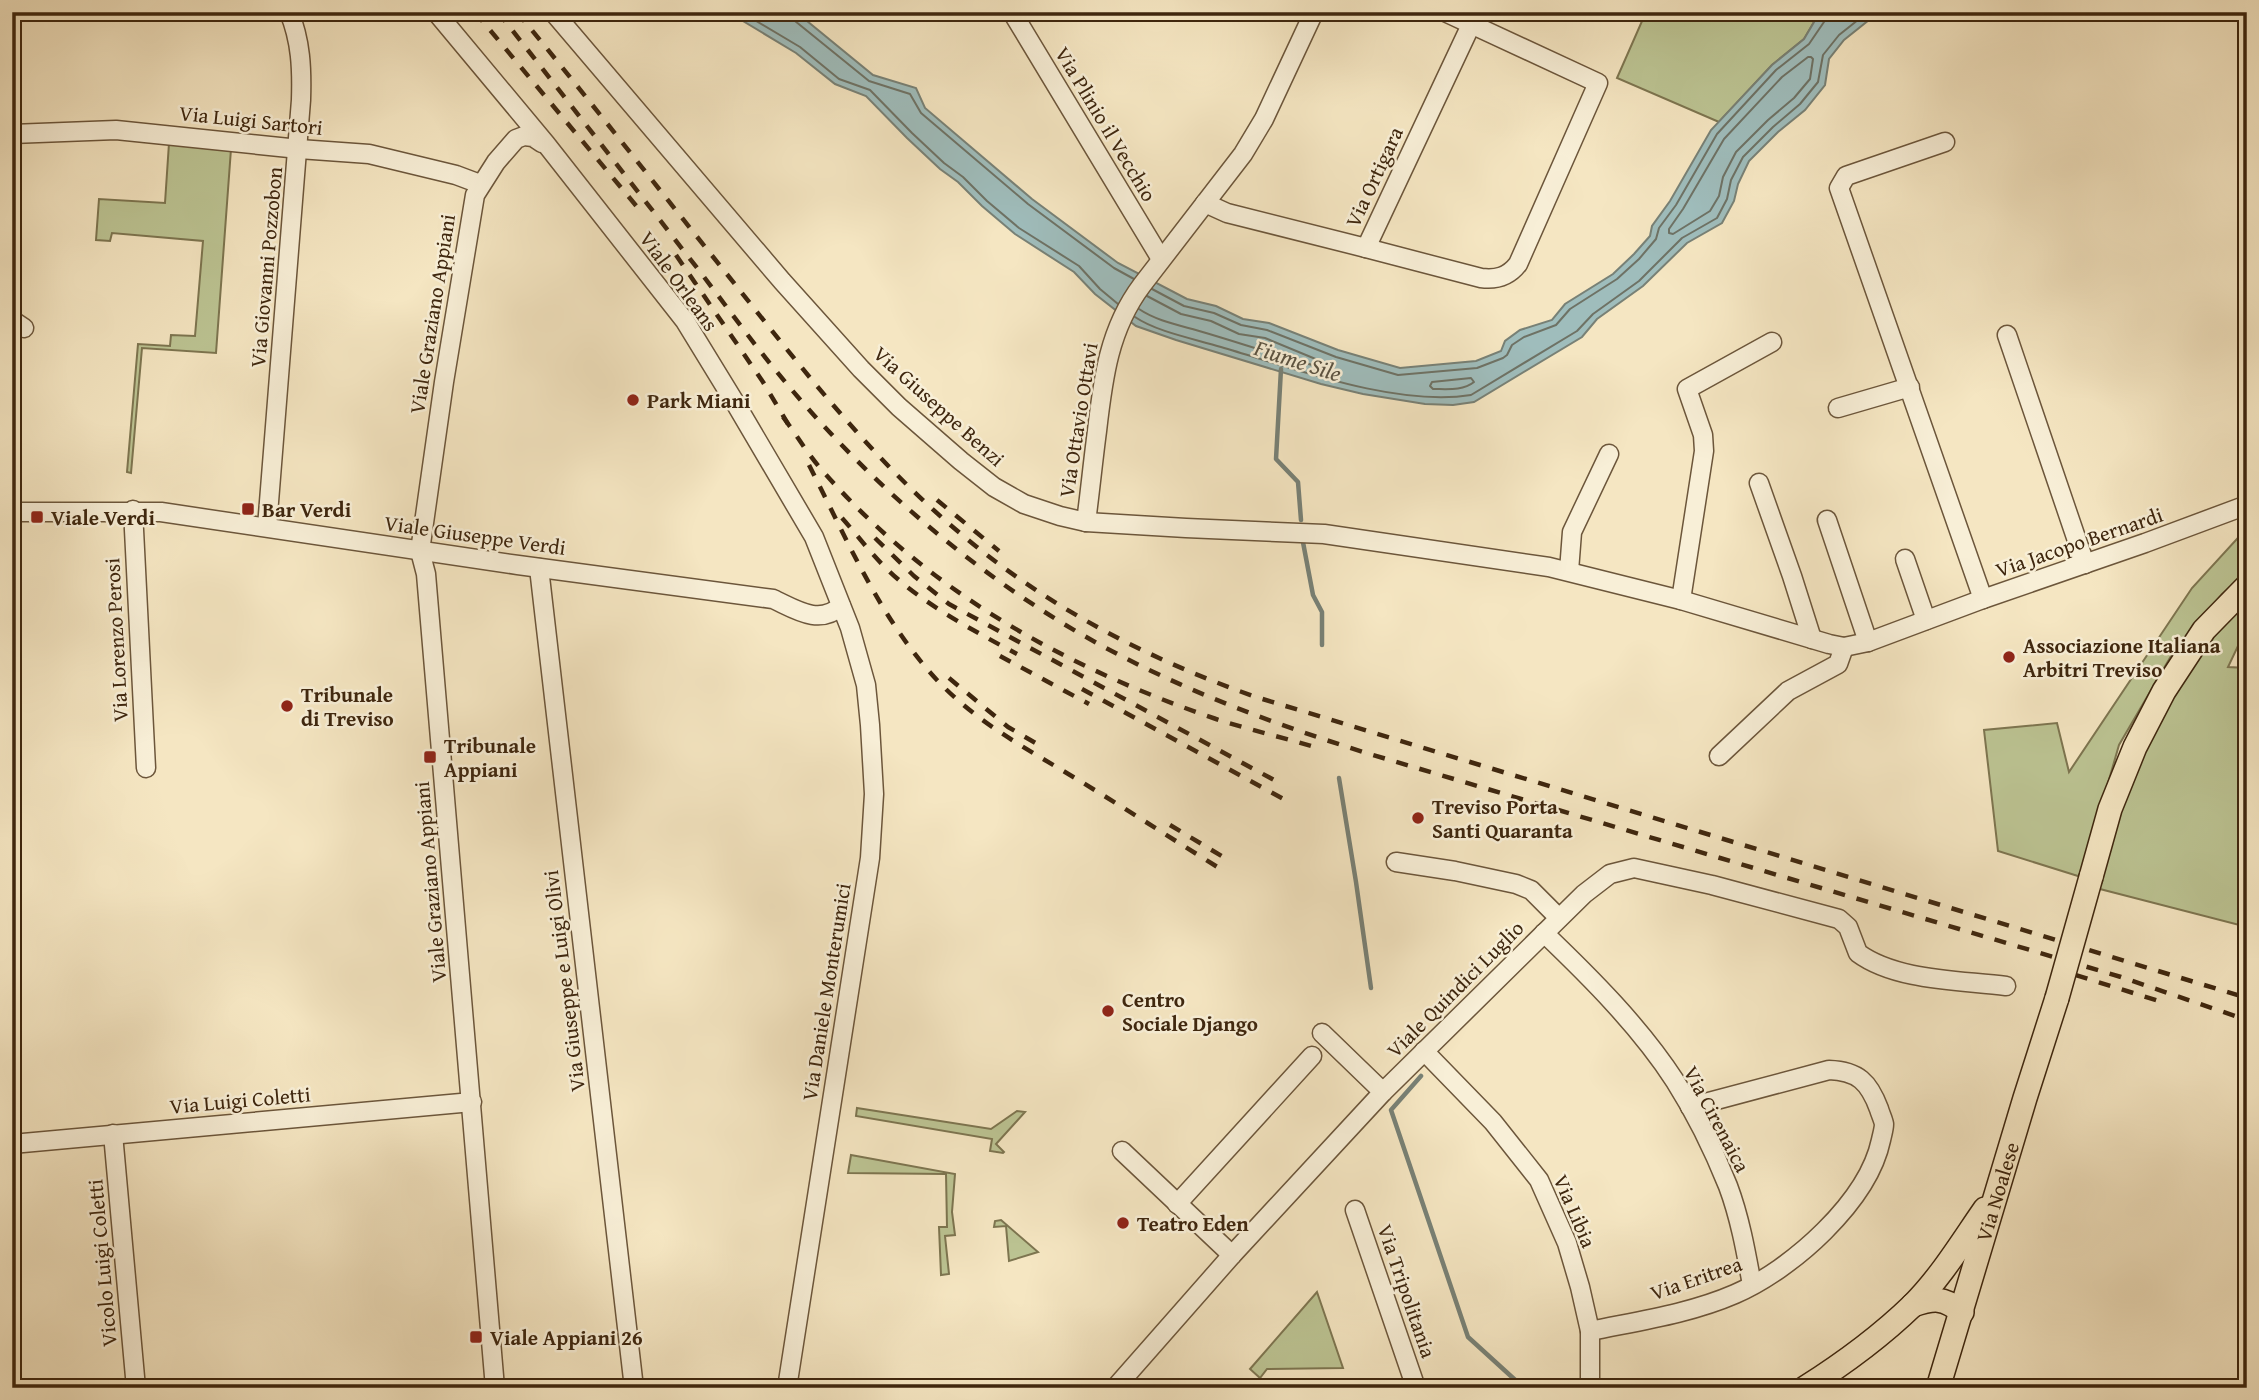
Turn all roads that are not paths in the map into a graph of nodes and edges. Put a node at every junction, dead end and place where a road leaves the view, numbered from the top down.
1 (289, 12) edge
2 (436, 12) edge
3 (553, 12) edge
4 (1012, 12) edge
5 (1314, 12) edge
6 (1445, 12) edge
7 (1475, 18) edge
8 (509, 102) junction
9 (12, 134) edge
10 (516, 139) junction
11 (1945, 142) dead end
12 (545, 144) junction
13 (299, 149) junction
14 (480, 184) junction
15 (1205, 203) junction
16 (1366, 248) junction
17 (1156, 266) junction
18 (2007, 335) dead end
19 (1772, 342) dead end
20 (1910, 387) junction
21 (1838, 408) dead end
22 (1609, 454) dead end
23 (1759, 483) dead end
24 (2247, 505) edge
25 (132, 510) junction
26 (12, 512) edge
27 (1827, 520) dead end
28 (1086, 522) junction
29 (267, 527) junction
30 (420, 551) junction
31 (1905, 559) dead end
32 (2085, 564) junction
33 (540, 568) junction
34 (1569, 571) junction
35 (2247, 586) edge
36 (1983, 599) junction
37 (1681, 600) junction
38 (841, 606) junction
39 (1926, 620) junction
40 (1811, 639) junction
41 (1868, 642) junction
42 (1844, 647) junction
43 (1719, 756) dead end
44 (146, 768) dead end
45 (1396, 862) dead end
46 (1559, 918) junction
47 (1544, 933) junction
48 (2006, 986) dead end
49 (1322, 1033) dead end
50 (1424, 1051) junction
51 (1312, 1056) dead end
52 (1383, 1092) junction
53 (472, 1102) junction
54 (1690, 1107) junction
55 (113, 1134) junction
56 (12, 1144) edge
57 (1122, 1151) dead end
58 (1997, 1191) junction
59 (1177, 1204) junction
60 (1355, 1210) dead end
61 (1232, 1255) junction
62 (1752, 1285) junction
63 (1913, 1305) junction
64 (1962, 1312) junction
65 (1590, 1331) junction
66 (1117, 1387) edge
67 (136, 1388) edge
68 (495, 1388) edge
69 (634, 1388) edge
70 (787, 1388) edge
71 (1416, 1388) edge
72 (1590, 1388) edge
73 (1805, 1388) edge
74 (1938, 1388) edge

1 - 13 street, Via Giovanni Pozzobon
2 - 8 street, Viale Orleans
3 - 28 street, Via Giuseppe Benzi
4 - 17 street, Via Plinio il Vecchio
5 - 15 street
6 - 7 street
7 - 16 street, Via Ortigara
7 - 16 street
8 - 10 street
8 - 12 street, Viale Orleans
9 - 13 street, Via Luigi Sartori
10 - 12 street
10 - 14 street, Viale Graziano Appiani
11 - 20 street
12 - 38 street, Viale Orleans
13 - 14 street, Via Luigi Sartori
13 - 29 street, Via Giovanni Pozzobon
14 - 30 street, Viale Graziano Appiani
15 - 16 street, Via Ortigara
15 - 17 street
17 - 28 street, Via Ottavio Ottavi
18 - 32 street
19 - 37 street
20 - 21 street
20 - 36 street
22 - 34 street
23 - 40 street
24 - 32 street, Via Jacopo Bernardi
25 - 26 street, Viale Giuseppe Verdi
25 - 29 street, Viale Giuseppe Verdi
25 - 44 street, Via Lorenzo Perosi
27 - 41 street
28 - 34 street, Via Giuseppe Benzi
29 - 30 street, Viale Giuseppe Verdi
30 - 33 street, Viale Giuseppe Verdi
30 - 53 street, Viale Graziano Appiani
31 - 39 street
32 - 36 street, Via Jacopo Bernardi
33 - 38 street, Viale Giuseppe Verdi
33 - 69 street, Via Giuseppe e Luigi Olivi
34 - 37 street, Via Giuseppe Benzi
35 - 58 main road, Via Noalese, bridge
36 - 39 street, Via Jacopo Bernardi
37 - 40 street, Via Giuseppe Benzi
38 - 70 street, Via Daniele Monterumici
39 - 41 street, Via Jacopo Bernardi
40 - 42 street, Via Giuseppe Benzi
41 - 42 street, Via Jacopo Bernardi
42 - 43 street
45 - 46 street, Viale Quindici Luglio
46 - 47 street, Viale Quindici Luglio
46 - 48 street, Viale Quindici Luglio
47 - 50 street, Viale Quindici Luglio
47 - 54 street, Via Cirenaica
49 - 52 street
50 - 52 street, Viale Quindici Luglio
50 - 65 street, Via Libia
51 - 59 street
52 - 61 street, Viale Quindici Luglio
53 - 55 street, Via Luigi Coletti
53 - 68 street, Viale Graziano Appiani
54 - 62 street, Via Cirenaica
54 - 62 street, Via Eritrea
55 - 56 street, Via Luigi Coletti
55 - 67 street, Vicolo Luigi Coletti
57 - 59 street
58 - 63 main road
58 - 64 main road, Via Noalese
59 - 61 street
60 - 71 street, Via Tripolitania
61 - 66 street, Viale Quindici Luglio
62 - 65 street, Via Eritrea
63 - 64 main road
63 - 73 main road
64 - 74 main road, Via Noalese
65 - 72 street, Via Libia

